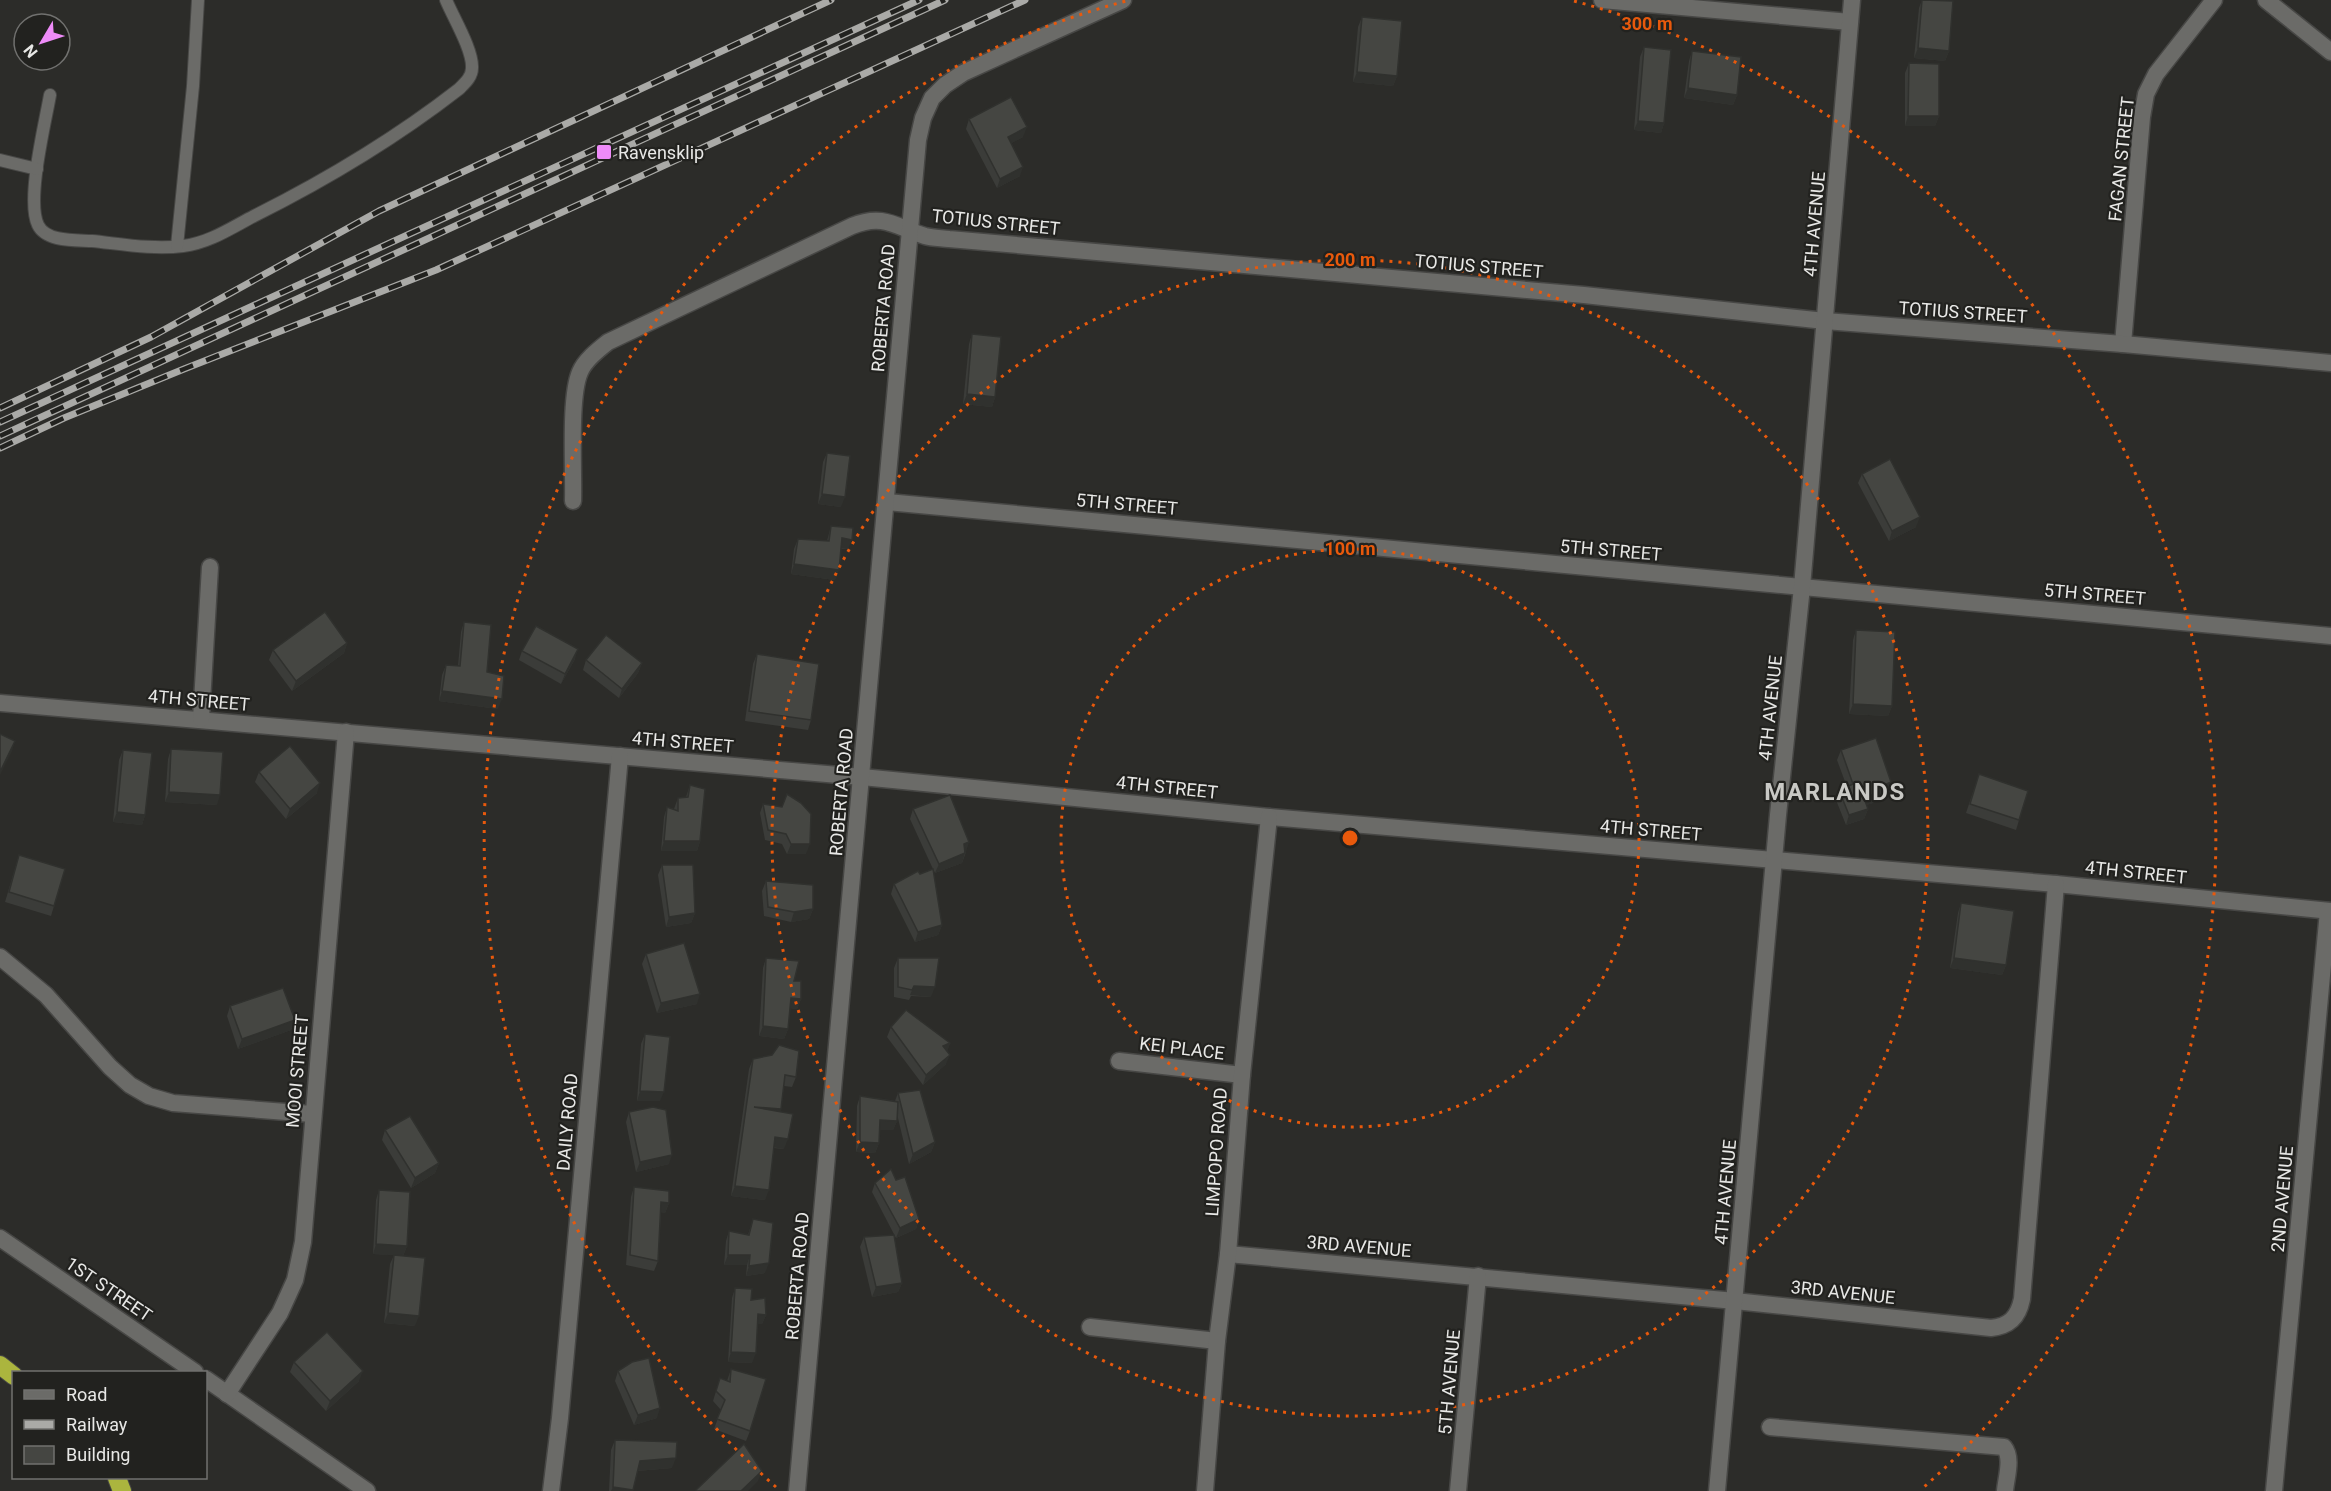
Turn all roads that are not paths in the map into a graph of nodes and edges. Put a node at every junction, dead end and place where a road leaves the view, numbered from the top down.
1 (198, 0) edge
2 (446, 0) edge
3 (1123, 0) edge
4 (1602, 0) edge
5 (1852, 0) edge
6 (2214, 0) edge
7 (2266, 0) edge
8 (1850, 22) junction
9 (2331, 52) edge
10 (50, 95) dead end
11 (0, 160) edge
12 (38, 169) junction
13 (909, 229) junction
14 (177, 246) junction
15 (1825, 321) junction
16 (2123, 344) junction
17 (2331, 363) edge
18 (573, 501) dead end
19 (887, 502) junction
20 (210, 567) dead end
21 (1803, 587) junction
22 (2331, 636) edge
23 (0, 704) edge
24 (201, 719) junction
25 (346, 732) junction
26 (620, 756) junction
27 (862, 777) junction
28 (1269, 817) junction
29 (1774, 860) junction
30 (2056, 884) junction
31 (2330, 911) edge
32 (0, 957) edge
33 (1119, 1061) dead end
34 (1242, 1075) junction
35 (312, 1114) junction
36 (0, 1238) edge
37 (1228, 1254) junction
38 (1478, 1276) junction
39 (1735, 1301) junction
40 (1090, 1327) dead end
41 (1216, 1341) junction
42 (0, 1365) edge
43 (194, 1371) edge
44 (12, 1374) edge
45 (207, 1380) edge
46 (227, 1394) junction
47 (1770, 1427) dead end
48 (367, 1491) edge
49 (551, 1491) edge
50 (797, 1491) edge
51 (1205, 1491) edge
52 (1458, 1491) edge
53 (1717, 1491) edge
54 (2005, 1491) edge
55 (2274, 1491) edge

1 - 14 lane
2 - 14 lane
3 - 13 street, ROBERTA ROAD
4 - 8 street
5 - 8 street, 4TH AVENUE
6 - 16 street, FAGAN STREET
7 - 9 street
8 - 15 street, 4TH AVENUE
10 - 12 lane
11 - 12 lane
12 - 14 lane
13 - 15 street, TOTIUS STREET
13 - 18 street, TOTIUS STREET
13 - 19 street, ROBERTA ROAD
15 - 16 street, TOTIUS STREET
15 - 21 street, 4TH AVENUE
16 - 17 street, TOTIUS STREET
19 - 21 street, 5TH STREET
19 - 27 street, ROBERTA ROAD
20 - 24 street
21 - 22 street, 5TH STREET
21 - 29 street, 4TH AVENUE
23 - 24 street, 4TH STREET
24 - 25 street, 4TH STREET
25 - 26 street, 4TH STREET
25 - 35 street, MOOI STREET
26 - 27 street, 4TH STREET
26 - 49 street, DAILY ROAD
27 - 28 street, 4TH STREET
27 - 50 street, ROBERTA ROAD
28 - 29 street, 4TH STREET
28 - 34 street, LIMPOPO ROAD
29 - 30 street, 4TH STREET
29 - 39 street, 4TH AVENUE
30 - 31 street, 4TH STREET
30 - 39 street, 3RD AVENUE
31 - 55 street, 2ND AVENUE
32 - 35 street
33 - 34 street, KEI PLACE
34 - 37 street, LIMPOPO ROAD
35 - 46 street, MOOI STREET
36 - 43 street, 1ST STREET
37 - 38 street, 3RD AVENUE
37 - 41 street, LIMPOPO ROAD
38 - 39 street, 3RD AVENUE
38 - 52 street, 5TH AVENUE
39 - 53 street, 4TH AVENUE
40 - 41 street
41 - 51 street, LIMPOPO ROAD
42 - 44 highway
45 - 46 street
46 - 48 street
47 - 54 street

